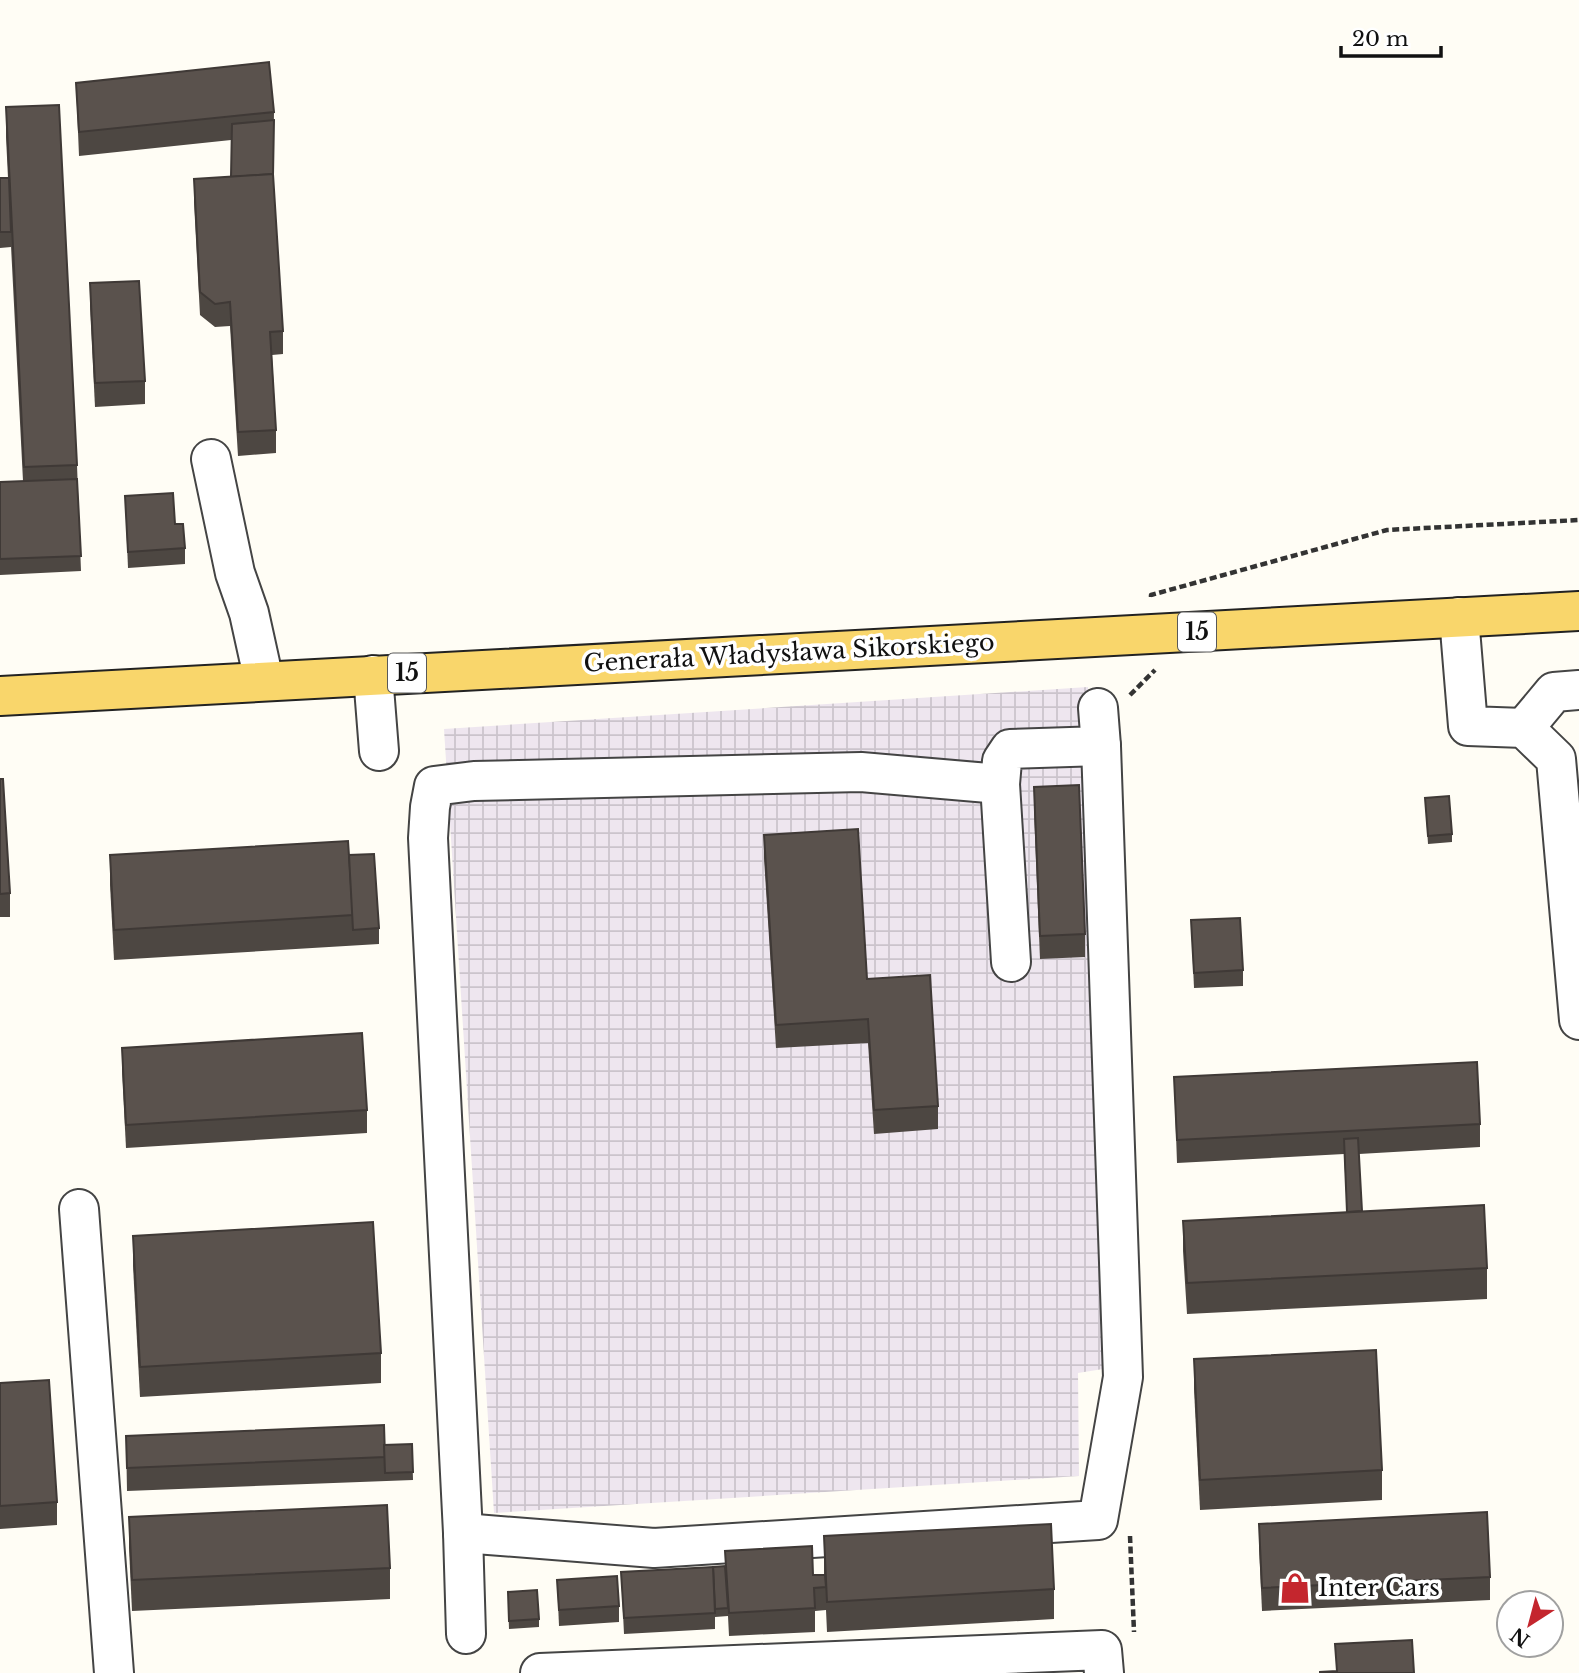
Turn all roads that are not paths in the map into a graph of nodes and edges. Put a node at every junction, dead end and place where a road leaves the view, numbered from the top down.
1 (211, 459) dead end
2 (1579, 611) edge
3 (1459, 617) junction
4 (373, 675) junction
5 (264, 681) junction
6 (1579, 690) edge
7 (0, 696) edge
8 (1098, 708) dead end
9 (1524, 728) junction
10 (1101, 746) junction
11 (379, 751) dead end
12 (1567, 758) edge
13 (1000, 783) junction
14 (1011, 962) dead end
15 (1579, 1020) edge
16 (79, 1209) dead end
17 (463, 1533) junction
18 (466, 1634) dead end
19 (1103, 1662) edge
20 (114, 1673) edge
21 (540, 1673) edge

1 - 5 street
2 - 3 main road, Generała Władysława Sikorskiego / 15
3 - 4 main road, Generała Władysława Sikorskiego / 15
3 - 9 street
4 - 5 main road, Generała Władysława Sikorskiego / 15
4 - 11 street
5 - 7 main road, Generała Władysława Sikorskiego / 15
6 - 9 street
8 - 10 street
9 - 12 street
10 - 13 street
10 - 17 street
12 - 15 street
13 - 14 street
13 - 17 street
16 - 20 street
17 - 18 street
19 - 21 street

